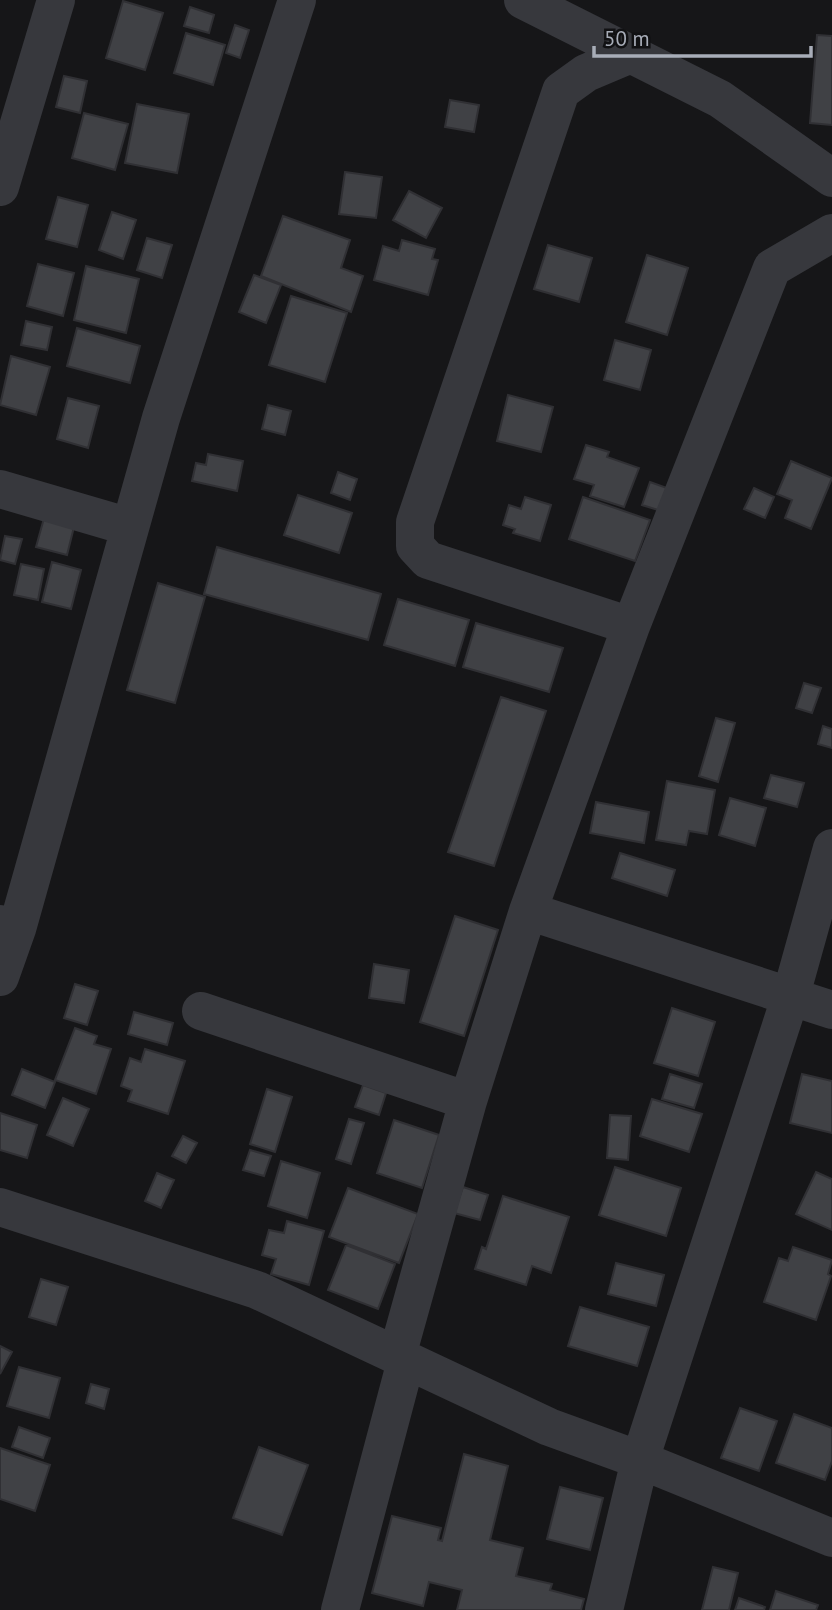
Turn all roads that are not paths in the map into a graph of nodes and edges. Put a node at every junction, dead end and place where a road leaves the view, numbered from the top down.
1 (55, 0) edge
2 (297, 0) edge
3 (523, 0) edge
4 (631, 54) junction
5 (832, 178) edge
6 (1, 183) edge
7 (832, 233) edge
8 (0, 489) edge
9 (130, 527) junction
10 (631, 626) junction
11 (832, 848) edge
12 (528, 911) junction
13 (8, 926) edge
14 (0, 977) edge
15 (791, 995) junction
16 (832, 1010) edge
17 (201, 1011) dead end
18 (468, 1101) junction
19 (0, 1208) edge
20 (402, 1358) junction
21 (639, 1460) junction
22 (832, 1538) edge
23 (340, 1610) edge
24 (604, 1610) edge

1 - 6 street
2 - 9 street
3 - 4 street
4 - 5 street
4 - 10 street
7 - 10 street
8 - 9 street
9 - 13 street
10 - 12 street
11 - 15 street
12 - 15 street
12 - 18 street
13 - 14 street
15 - 16 street
15 - 21 street
17 - 18 street
18 - 20 street
19 - 20 street
20 - 21 street
20 - 23 street
21 - 22 street
21 - 24 street

